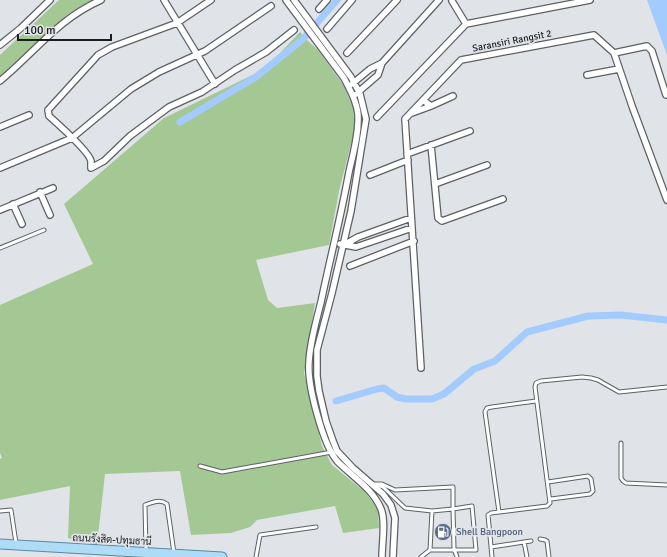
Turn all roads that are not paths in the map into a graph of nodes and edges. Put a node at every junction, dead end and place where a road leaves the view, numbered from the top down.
1 (50, 0) edge
2 (101, 0) edge
3 (164, 0) edge
4 (211, 0) edge
5 (286, 0) edge
6 (294, 0) edge
7 (327, 0) edge
8 (352, 0) edge
9 (397, 0) edge
10 (590, 0) edge
11 (446, 1) edge
12 (271, 6) dead end
13 (319, 8) dead end
14 (177, 22) junction
15 (307, 23) junction
16 (466, 24) junction
17 (327, 29) dead end
18 (294, 30) dead end
19 (1, 42) edge
20 (348, 53) dead end
21 (614, 53) junction
22 (197, 56) junction
23 (382, 64) junction
24 (619, 69) junction
25 (586, 75) dead end
26 (0, 81) edge
27 (354, 82) junction
28 (214, 84) junction
29 (349, 87) junction
30 (359, 92) junction
31 (666, 95) dead end
32 (453, 96) dead end
33 (353, 97) junction
34 (423, 100) junction
35 (430, 106) junction
36 (410, 114) junction
37 (29, 115) dead end
38 (377, 117) dead end
39 (0, 127) edge
40 (470, 131) dead end
41 (72, 138) junction
42 (431, 145) junction
43 (408, 157) junction
44 (487, 165) dead end
45 (0, 168) edge
46 (370, 175) dead end
47 (435, 184) junction
48 (53, 188) dead end
49 (40, 192) junction
50 (345, 192) junction
51 (354, 193) junction
52 (503, 199) dead end
53 (667, 200) edge
54 (14, 204) junction
55 (0, 210) edge
56 (50, 215) dead end
57 (411, 218) junction
58 (22, 224) dead end
59 (412, 228) junction
60 (44, 230) dead end
61 (414, 241) junction
62 (334, 243) junction
63 (343, 245) junction
64 (0, 248) edge
65 (350, 266) dead end
66 (332, 293) junction
67 (322, 294) junction
68 (421, 368) dead end
69 (667, 387) edge
70 (536, 400) junction
71 (621, 443) dead end
72 (332, 452) junction
73 (200, 466) dead end
74 (548, 482) junction
75 (372, 484) junction
76 (667, 485) edge
77 (367, 489) junction
78 (551, 499) junction
79 (453, 509) junction
80 (0, 511) edge
81 (432, 511) junction
82 (499, 512) junction
83 (316, 527) dead end
84 (540, 539) dead end
85 (531, 541) dead end
86 (524, 542) junction
87 (0, 544) edge
88 (16, 545) junction
89 (491, 547) junction
90 (454, 549) junction
91 (430, 550) junction
92 (146, 553) junction
93 (174, 554) junction
94 (222, 557) edge
95 (256, 557) edge
96 (382, 557) edge
97 (393, 557) edge
98 (421, 557) edge
99 (457, 557) edge
100 (492, 557) edge
101 (527, 557) edge
102 (549, 557) edge

1 - 19 street
2 - 26 street
3 - 14 street
4 - 14 street
5 - 15 street
6 - 15 street
7 - 13 street
8 - 17 street
9 - 20 street
10 - 16 street
11 - 16 street
11 - 23 street
12 - 22 street
14 - 22 street
14 - 41 street
15 - 27 street
15 - 29 street
16 - 38 street
18 - 28 street
21 - 24 street
21 - 31 street
21 - 34 street, Saransiri Rangsit 2
22 - 28 street
22 - 41 street
23 - 27 street
23 - 30 street
24 - 25 street
24 - 53 street
27 - 29 street
27 - 30 street
28 - 41 street
29 - 33 street
30 - 33 street
30 - 51 street
32 - 35 street
33 - 50 street
34 - 35 street
34 - 36 street, Saransiri Rangsit 2
35 - 36 street
36 - 43 street, Saransiri Rangsit 2
37 - 39 street
40 - 42 street
41 - 45 street
42 - 43 street
42 - 47 street
43 - 46 street
43 - 57 street, Saransiri Rangsit 2
44 - 47 street
47 - 52 street
48 - 49 street
49 - 54 street
49 - 56 street
50 - 51 street
50 - 62 street
51 - 63 street
54 - 55 street
54 - 58 street
57 - 59 street, Saransiri Rangsit 2
57 - 63 street
59 - 61 street, Saransiri Rangsit 2
59 - 63 street
60 - 64 lane
61 - 65 street
61 - 68 street, Saransiri Rangsit 2
62 - 63 street
62 - 67 street
63 - 66 street
66 - 67 street
66 - 75 street
67 - 72 street
69 - 70 lane
70 - 74 lane
70 - 82 lane
71 - 76 lane
72 - 73 lane
72 - 77 street
74 - 78 lane
74 - 78 lane
75 - 77 street
75 - 79 lane
75 - 81 lane
75 - 97 street
77 - 96 street
78 - 82 lane
79 - 81 lane
79 - 90 lane
79 - 90 lane
80 - 88 lane
81 - 91 lane
82 - 89 lane
83 - 95 lane
84 - 102 lane
85 - 86 lane
86 - 89 lane
86 - 101 lane
87 - 88 main road, ถนนรังสิต-ปทุมธานี
88 - 92 main road, ถนนรังสิต-ปทุมธานี
89 - 100 lane
90 - 91 lane
90 - 99 lane
91 - 98 lane
92 - 93 main road, ถนนรังสิต-ปทุมธานี
92 - 93 lane
93 - 94 main road, ถนนรังสิต-ปทุมธานี

